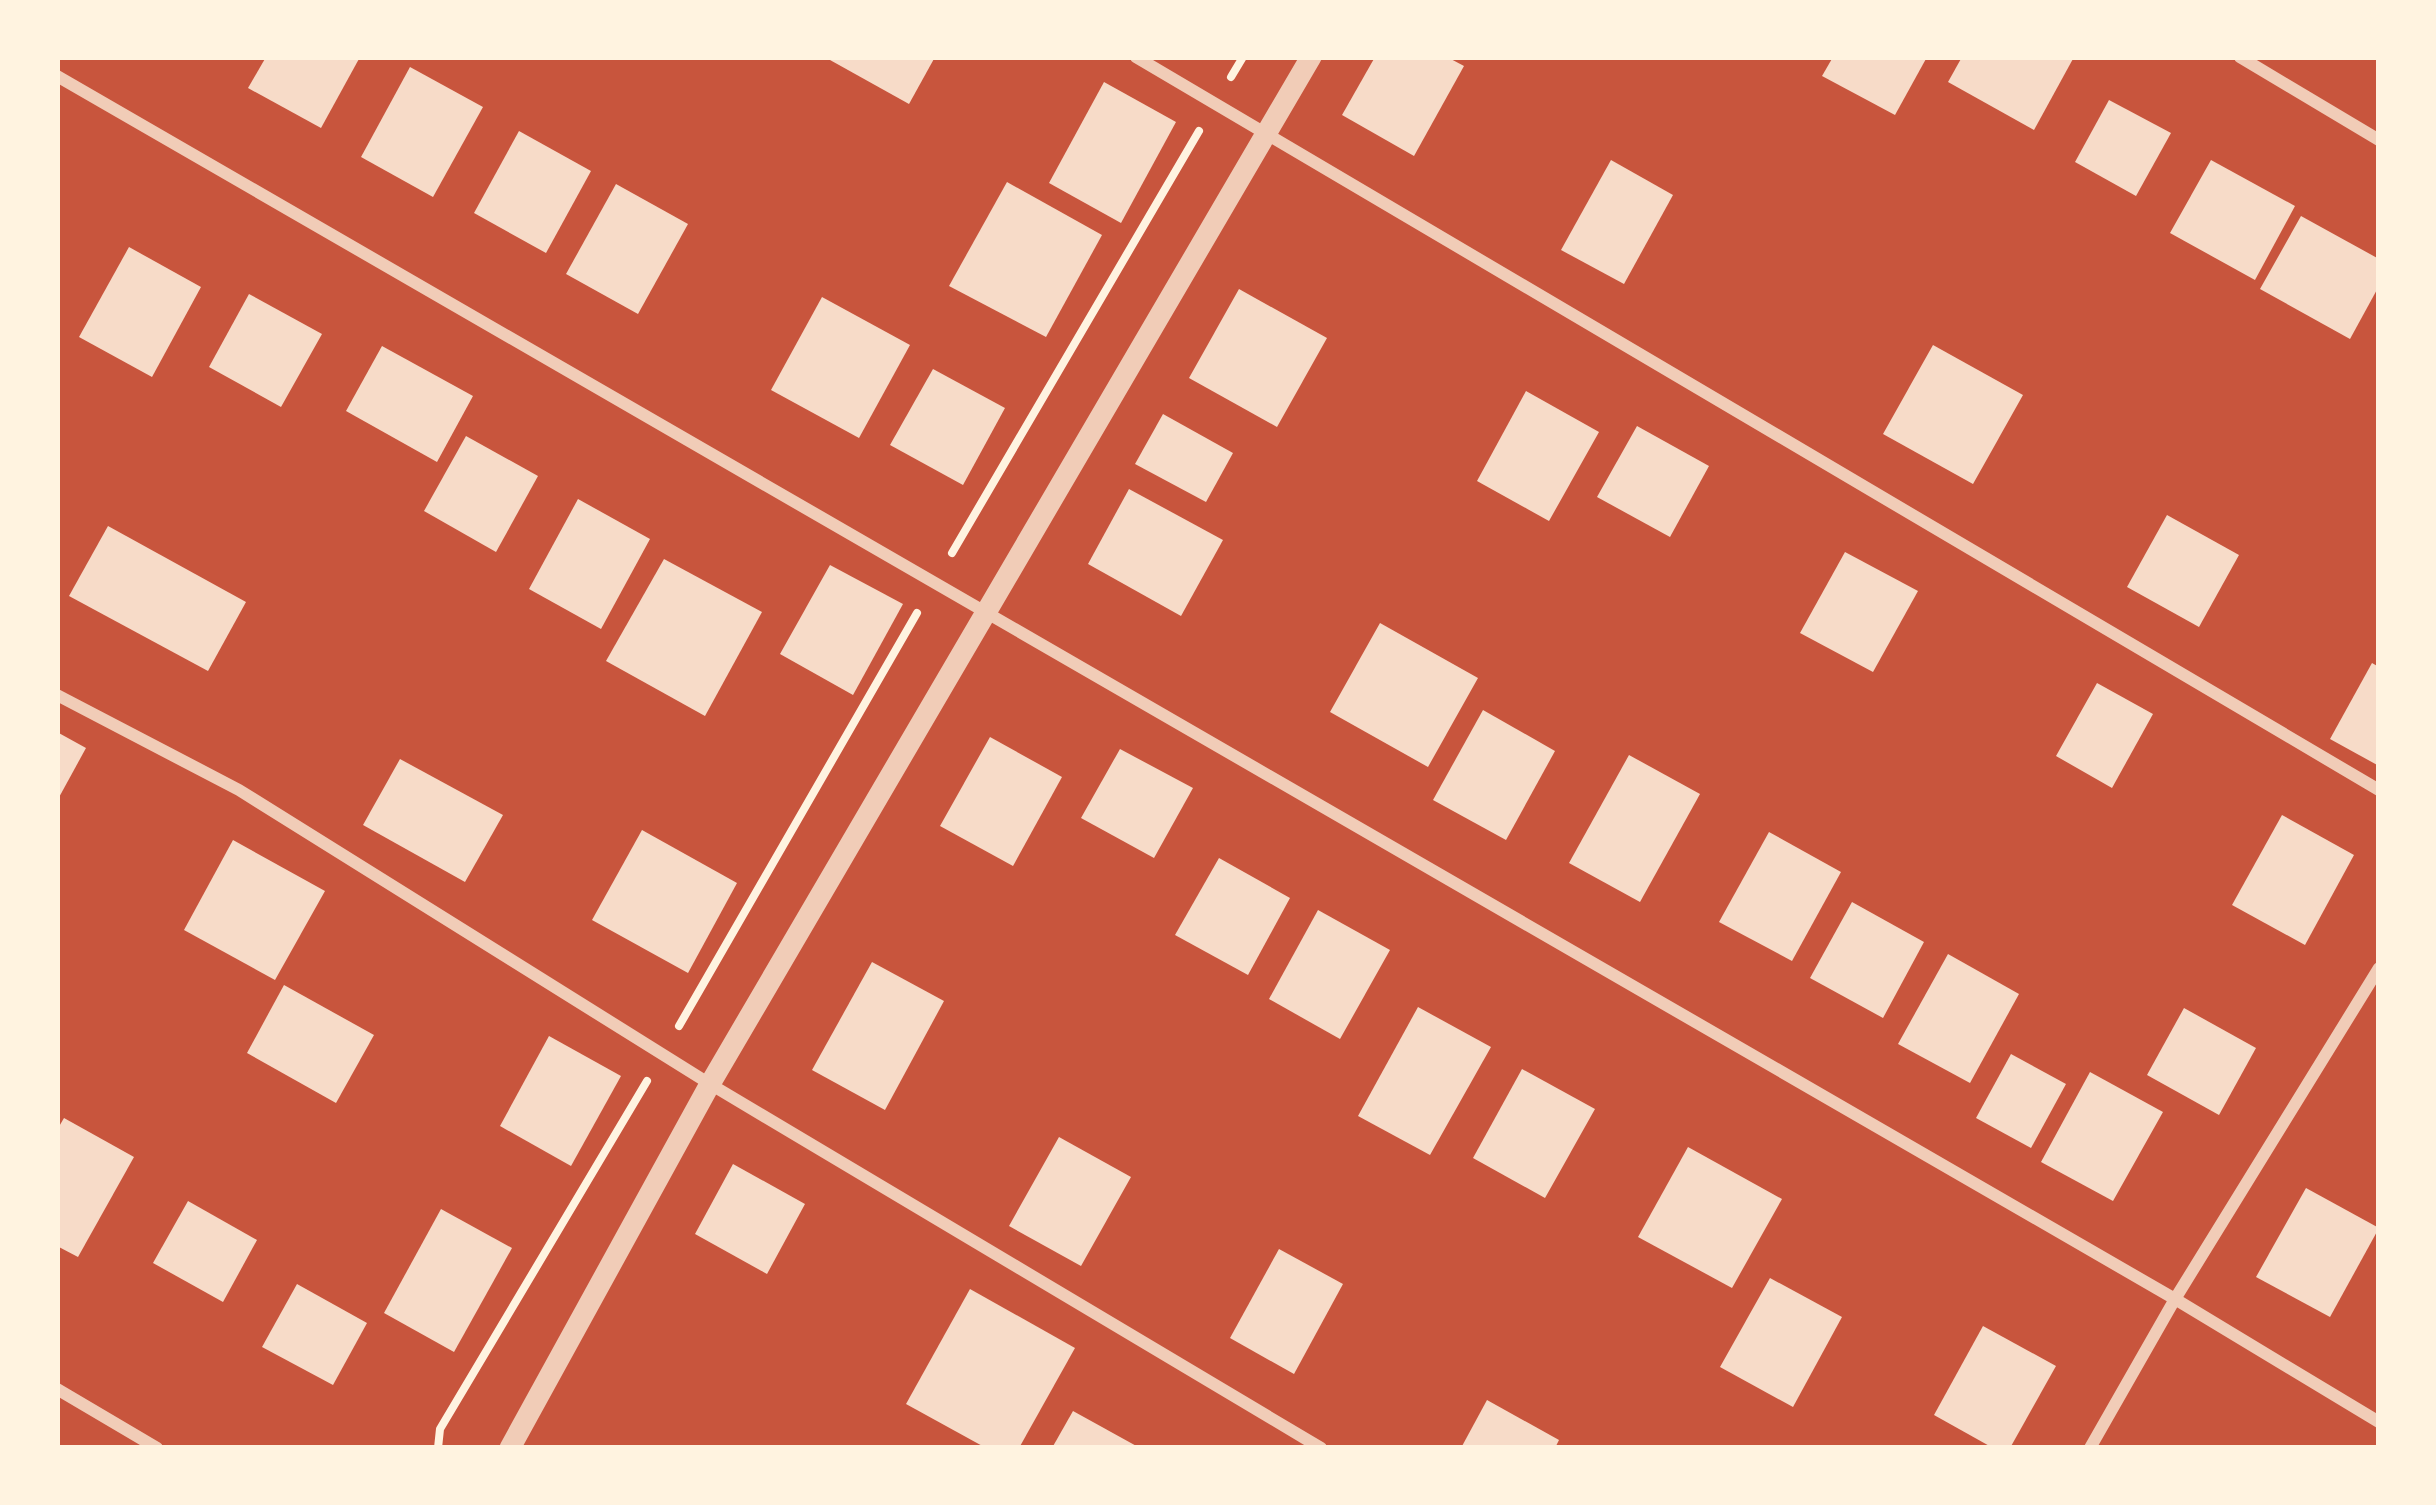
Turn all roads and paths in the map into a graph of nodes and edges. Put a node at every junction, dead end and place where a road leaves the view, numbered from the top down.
1 (1136, 57) edge
2 (1244, 57) edge
3 (1311, 57) edge
4 (2240, 57) edge
5 (57, 76) edge
6 (1215, 104) junction
7 (1267, 135) junction
8 (2379, 140) edge
9 (935, 583) junction
10 (986, 613) junction
11 (57, 695) edge
12 (2379, 790) edge
13 (2379, 968) edge
14 (662, 1055) junction
15 (710, 1084) junction
16 (2175, 1299) junction
17 (57, 1389) edge
18 (2379, 1422) edge
19 (157, 1448) edge
20 (438, 1448) edge
21 (510, 1448) edge
22 (1321, 1448) edge
23 (2090, 1448) edge

1 - 6 street
2 - 6 path
3 - 7 street
4 - 8 street
5 - 9 street
6 - 7 street
6 - 9 path
7 - 10 street
7 - 12 street
9 - 10 street
9 - 14 path
10 - 15 street
10 - 16 street
11 - 14 street
13 - 16 street
14 - 15 street
14 - 20 path
15 - 21 street
15 - 22 street
16 - 18 street
16 - 23 street
17 - 19 street

